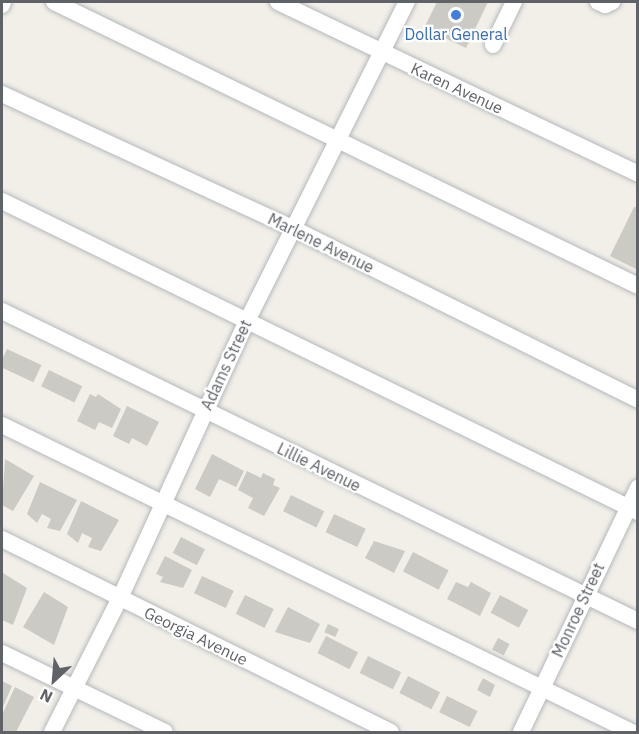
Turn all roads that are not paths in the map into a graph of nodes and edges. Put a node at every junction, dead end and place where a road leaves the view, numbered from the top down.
1 (54, 2) edge
2 (278, 2) edge
3 (407, 2) edge
4 (514, 2) edge
5 (598, 2) edge
6 (612, 2) edge
7 (493, 45) dead end
8 (380, 51) junction
9 (2, 94) edge
10 (336, 138) junction
11 (638, 174) edge
12 (2, 201) edge
13 (292, 228) junction
14 (638, 286) edge
15 (2, 311) edge
16 (247, 321) junction
17 (638, 400) edge
18 (205, 412) junction
19 (2, 425) edge
20 (638, 488) edge
21 (161, 503) junction
22 (633, 509) edge
23 (2, 539) edge
24 (583, 595) junction
25 (120, 598) junction
26 (638, 621) edge
27 (2, 653) edge
28 (542, 688) junction
29 (74, 689) junction
30 (52, 732) edge
31 (165, 732) edge
32 (391, 732) edge
33 (521, 732) edge
34 (632, 732) edge

1 - 10 street
2 - 8 street, Karen Avenue
3 - 8 street, Adams Street
4 - 7 street
5 - 6 street
8 - 10 street, Adams Street
8 - 11 street, Karen Avenue
9 - 13 street, Marlene Avenue
10 - 13 street, Adams Street
10 - 14 street
12 - 16 street
13 - 16 street, Adams Street
13 - 17 street, Marlene Avenue
15 - 18 street, Lillie Avenue
16 - 18 street, Adams Street
16 - 22 street
18 - 21 street, Adams Street
18 - 24 street, Lillie Avenue
19 - 21 street
20 - 22 street, Monroe Street
21 - 25 street, Adams Street
21 - 28 street
22 - 24 street, Monroe Street
23 - 25 street, Georgia Avenue
24 - 26 street, Lillie Avenue
24 - 28 street, Monroe Street
25 - 29 street, Adams Street
25 - 32 street, Georgia Avenue
27 - 29 street
28 - 33 street, Monroe Street
28 - 34 street
29 - 30 street, Adams Street
29 - 31 street

